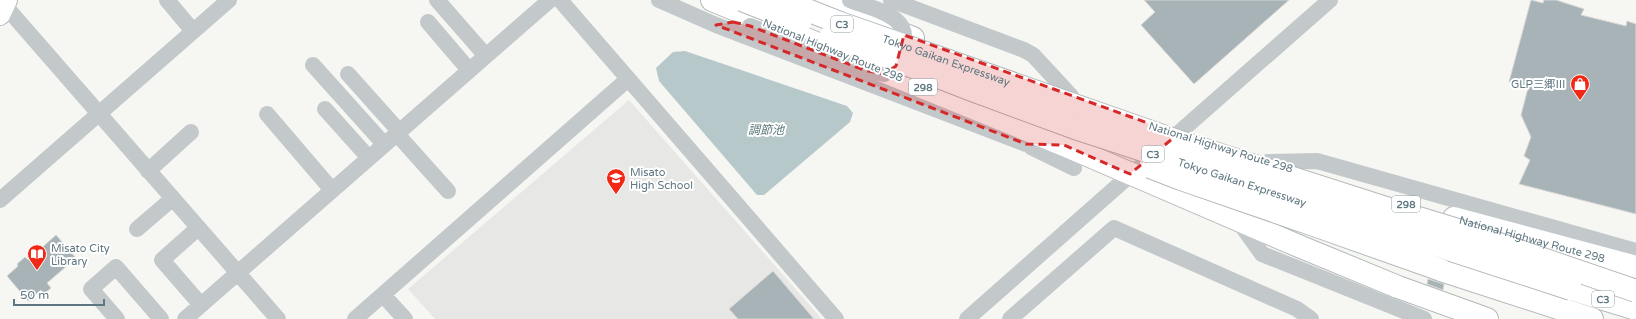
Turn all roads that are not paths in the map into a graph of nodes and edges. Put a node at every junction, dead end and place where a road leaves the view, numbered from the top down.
1 (167, 0) edge
2 (229, 0) edge
3 (436, 0) edge
4 (550, 0) edge
5 (560, 0) edge
6 (659, 0) edge
7 (742, 0) edge
8 (782, 0) edge
9 (816, 0) edge
10 (850, 0) edge
11 (891, 0) edge
12 (1330, 0) edge
13 (712, 1) edge
14 (3, 5) edge
15 (428, 22) dead end
16 (716, 25) junction
17 (193, 31) junction
18 (486, 56) junction
19 (313, 65) dead end
20 (469, 70) junction
21 (348, 74) dead end
22 (628, 79) junction
23 (972, 90) junction
24 (1071, 96) junction
25 (325, 109) dead end
26 (98, 114) junction
27 (266, 114) dead end
28 (191, 132) dead end
29 (398, 132) junction
30 (1178, 134) junction
31 (384, 144) junction
32 (1026, 144) junction
33 (1064, 145) junction
34 (369, 158) junction
35 (1267, 162) junction
36 (1074, 168) dead end
37 (148, 171) junction
38 (1130, 174) junction
39 (332, 190) junction
40 (448, 191) dead end
41 (172, 199) junction
42 (0, 200) edge
43 (1239, 222) junction
44 (1475, 225) junction
45 (198, 228) junction
46 (137, 229) dead end
47 (1636, 251) edge
48 (1636, 267) edge
49 (238, 273) junction
50 (1636, 278) edge
51 (1636, 290) edge
52 (383, 295) junction
53 (201, 305) junction
54 (1636, 309) edge
55 (1477, 316) edge
56 (117, 319) edge
57 (161, 319) edge
58 (186, 319) edge
59 (278, 319) edge
60 (356, 319) edge
61 (405, 319) edge
62 (836, 319) edge
63 (967, 319) edge
64 (1010, 319) edge
65 (1311, 319) edge
66 (1423, 319) edge
67 (1504, 319) edge
68 (1592, 319) edge

1 - 17 street
2 - 17 street
3 - 18 street
4 - 18 street
5 - 22 street
6 - 16 street
7 - 23 highway, Tokyo Gaikan Expressway / C3, bridge
8 - 51 highway, Tokyo Gaikan Expressway / C3, bridge
9 - 24 highway, National Highway Route 298 / 298
10 - 16 street, bridge
11 - 24 street
12 - 30 street
13 - 33 highway, National Highway Route 298 / 298
14 - 26 street
15 - 20 street
16 - 32 street
17 - 26 street
18 - 20 street
19 - 31 street
20 - 29 street
21 - 29 street
22 - 52 street
22 - 62 street
23 - 54 highway, Tokyo Gaikan Expressway / C3, bridge
23 - 68 highway, bridge
24 - 30 highway, National Highway Route 298 / 298
25 - 34 street
26 - 37 street
26 - 42 street
27 - 39 street
28 - 37 street
29 - 31 street
29 - 40 street
30 - 35 highway, National Highway Route 298 / 298
30 - 38 street
31 - 34 street
32 - 33 street
32 - 36 street
33 - 38 highway, National Highway Route 298 / 298
34 - 39 street
35 - 44 highway, National Highway Route 298 / 298
35 - 47 street
37 - 41 street
38 - 43 highway, National Highway Route 298 / 298
38 - 63 street
39 - 49 street
41 - 45 street
41 - 46 street
43 - 55 highway, National Highway Route 298 / 298
43 - 66 street
44 - 48 highway, National Highway Route 298 / 298
44 - 50 highway
45 - 49 street
45 - 53 street
49 - 53 street
49 - 59 street
52 - 60 street
52 - 61 street
53 - 58 street
55 - 67 highway, National Highway Route 298
56 - 57 street
64 - 65 street

